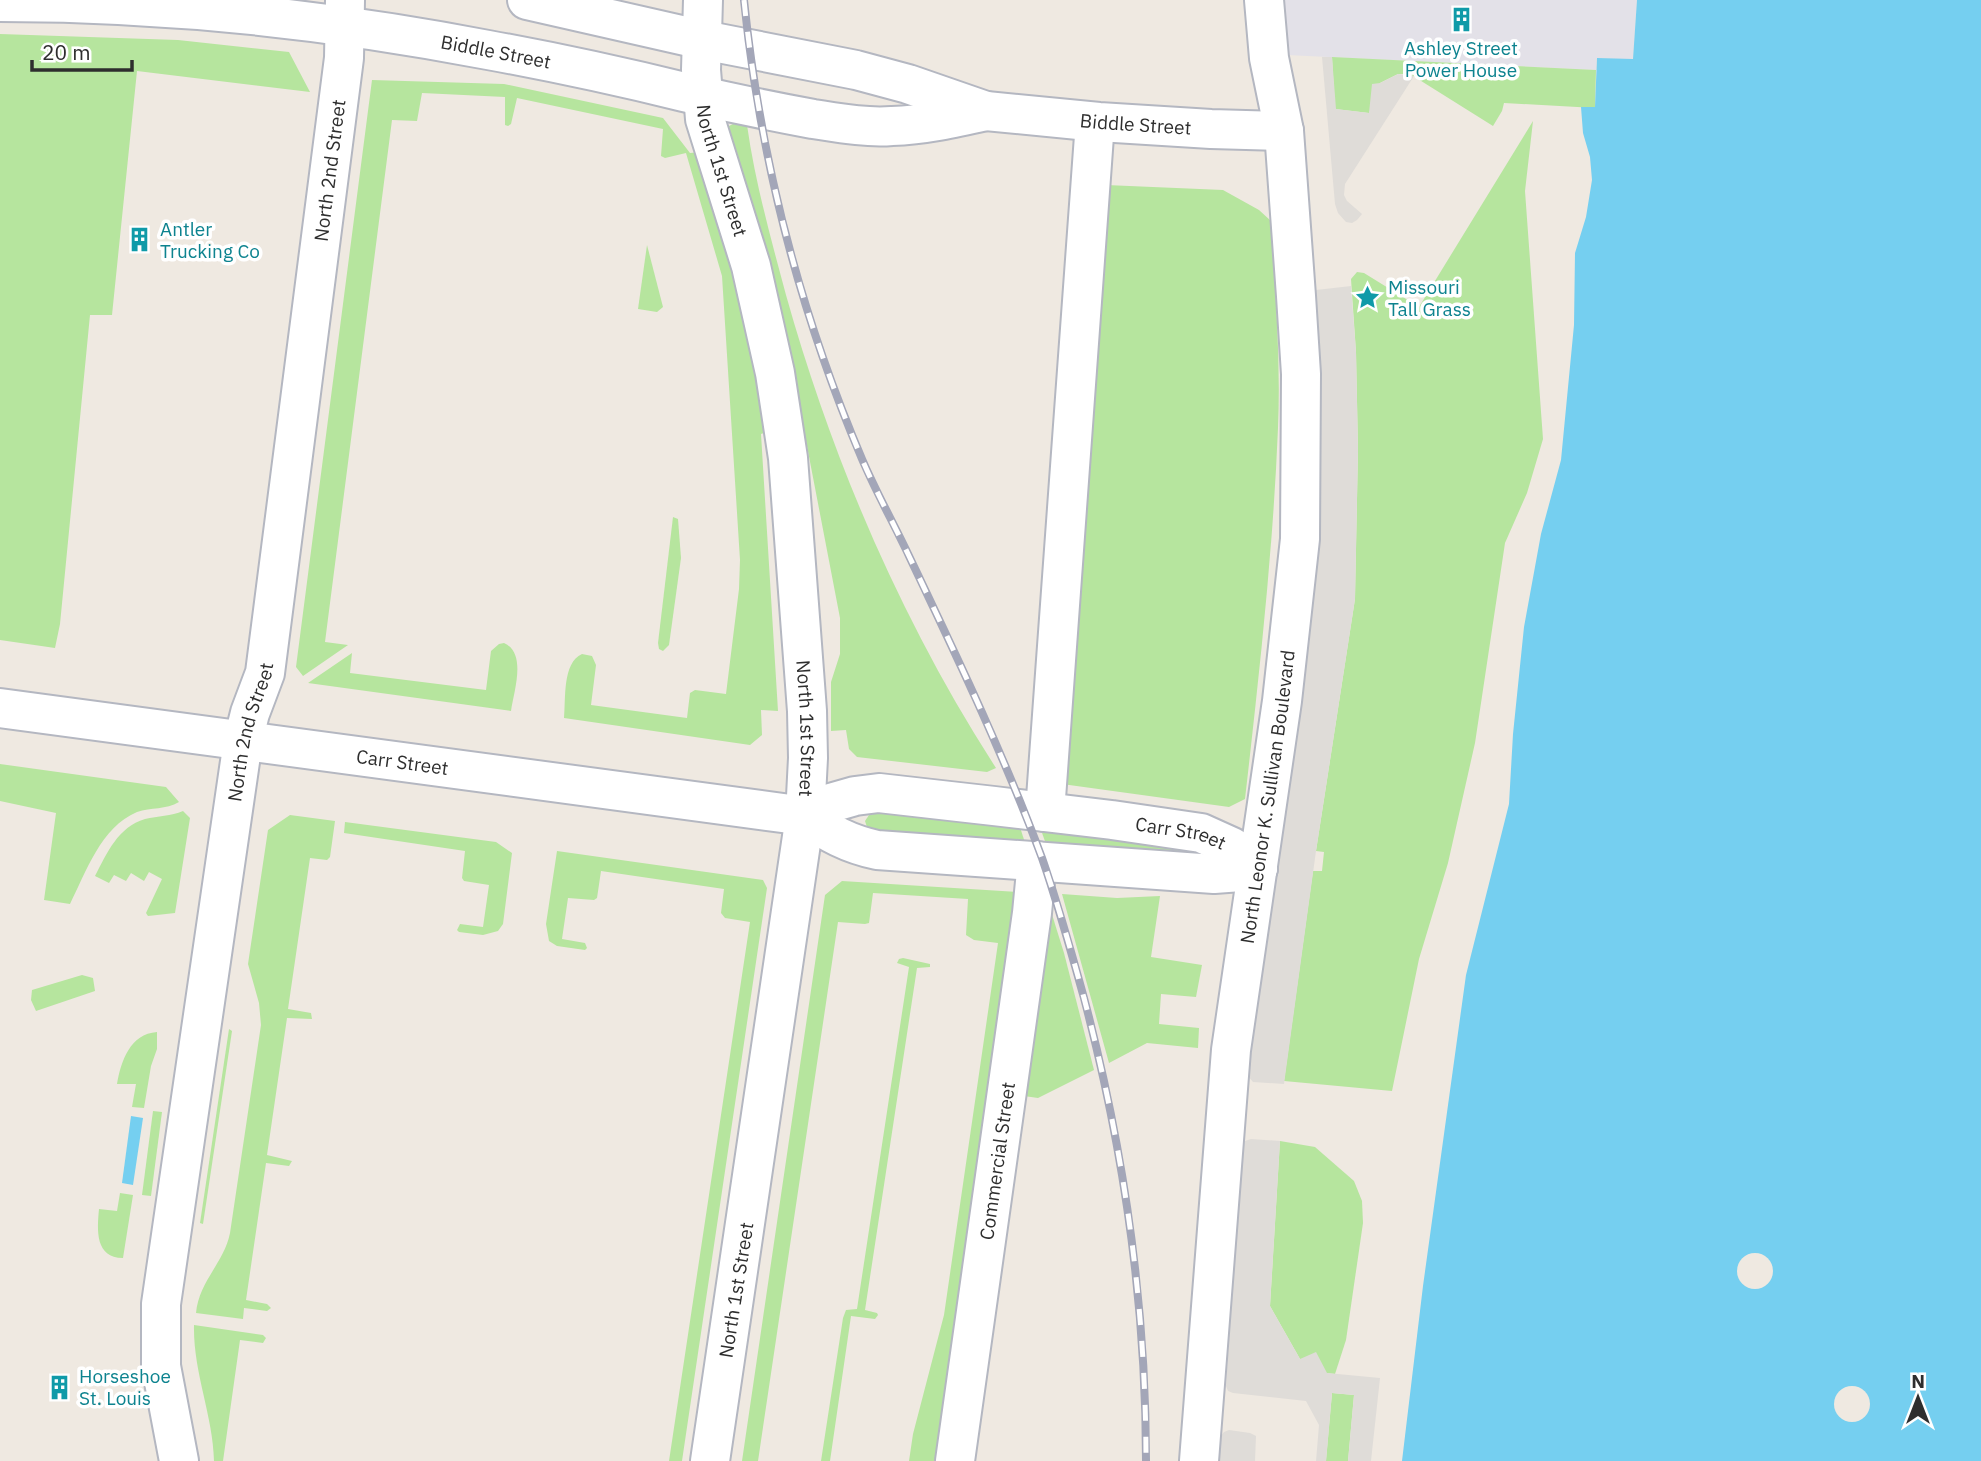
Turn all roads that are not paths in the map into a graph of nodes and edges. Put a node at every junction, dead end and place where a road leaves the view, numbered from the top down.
1 (527, 0) edge
2 (703, 0) edge
3 (1264, 0) edge
4 (0, 2) edge
5 (345, 13) edge
6 (703, 40) junction
7 (702, 96) junction
8 (986, 111) junction
9 (1095, 122) junction
10 (1284, 131) junction
11 (0, 708) edge
12 (243, 741) junction
13 (1045, 812) junction
14 (805, 816) junction
15 (1037, 861) junction
16 (1258, 867) junction
17 (179, 1461) edge
18 (710, 1461) edge
19 (955, 1461) edge
20 (1199, 1461) edge

1 - 6 street, Biddle Street
2 - 6 street, North 1st Street
3 - 10 street, North Leonor K. Sullivan Boulevard
4 - 5 street, Biddle Street
5 - 7 street, Biddle Street
5 - 12 street, North 2nd Street
6 - 7 street, North 1st Street
6 - 8 street, Biddle Street
7 - 8 street, Biddle Street
7 - 14 street, North 1st Street
8 - 9 street, Biddle Street
9 - 10 street, Biddle Street
9 - 13 street
10 - 16 street, North Leonor K. Sullivan Boulevard
11 - 12 street, Carr Street
12 - 14 street, Carr Street
12 - 17 street, North 2nd Street
13 - 14 street, Carr Street
13 - 16 street, Carr Street
14 - 15 street, Carr Street
14 - 18 street, North 1st Street
15 - 16 street, Carr Street
15 - 19 street, Commercial Street
16 - 20 street, North Leonor K. Sullivan Boulevard

